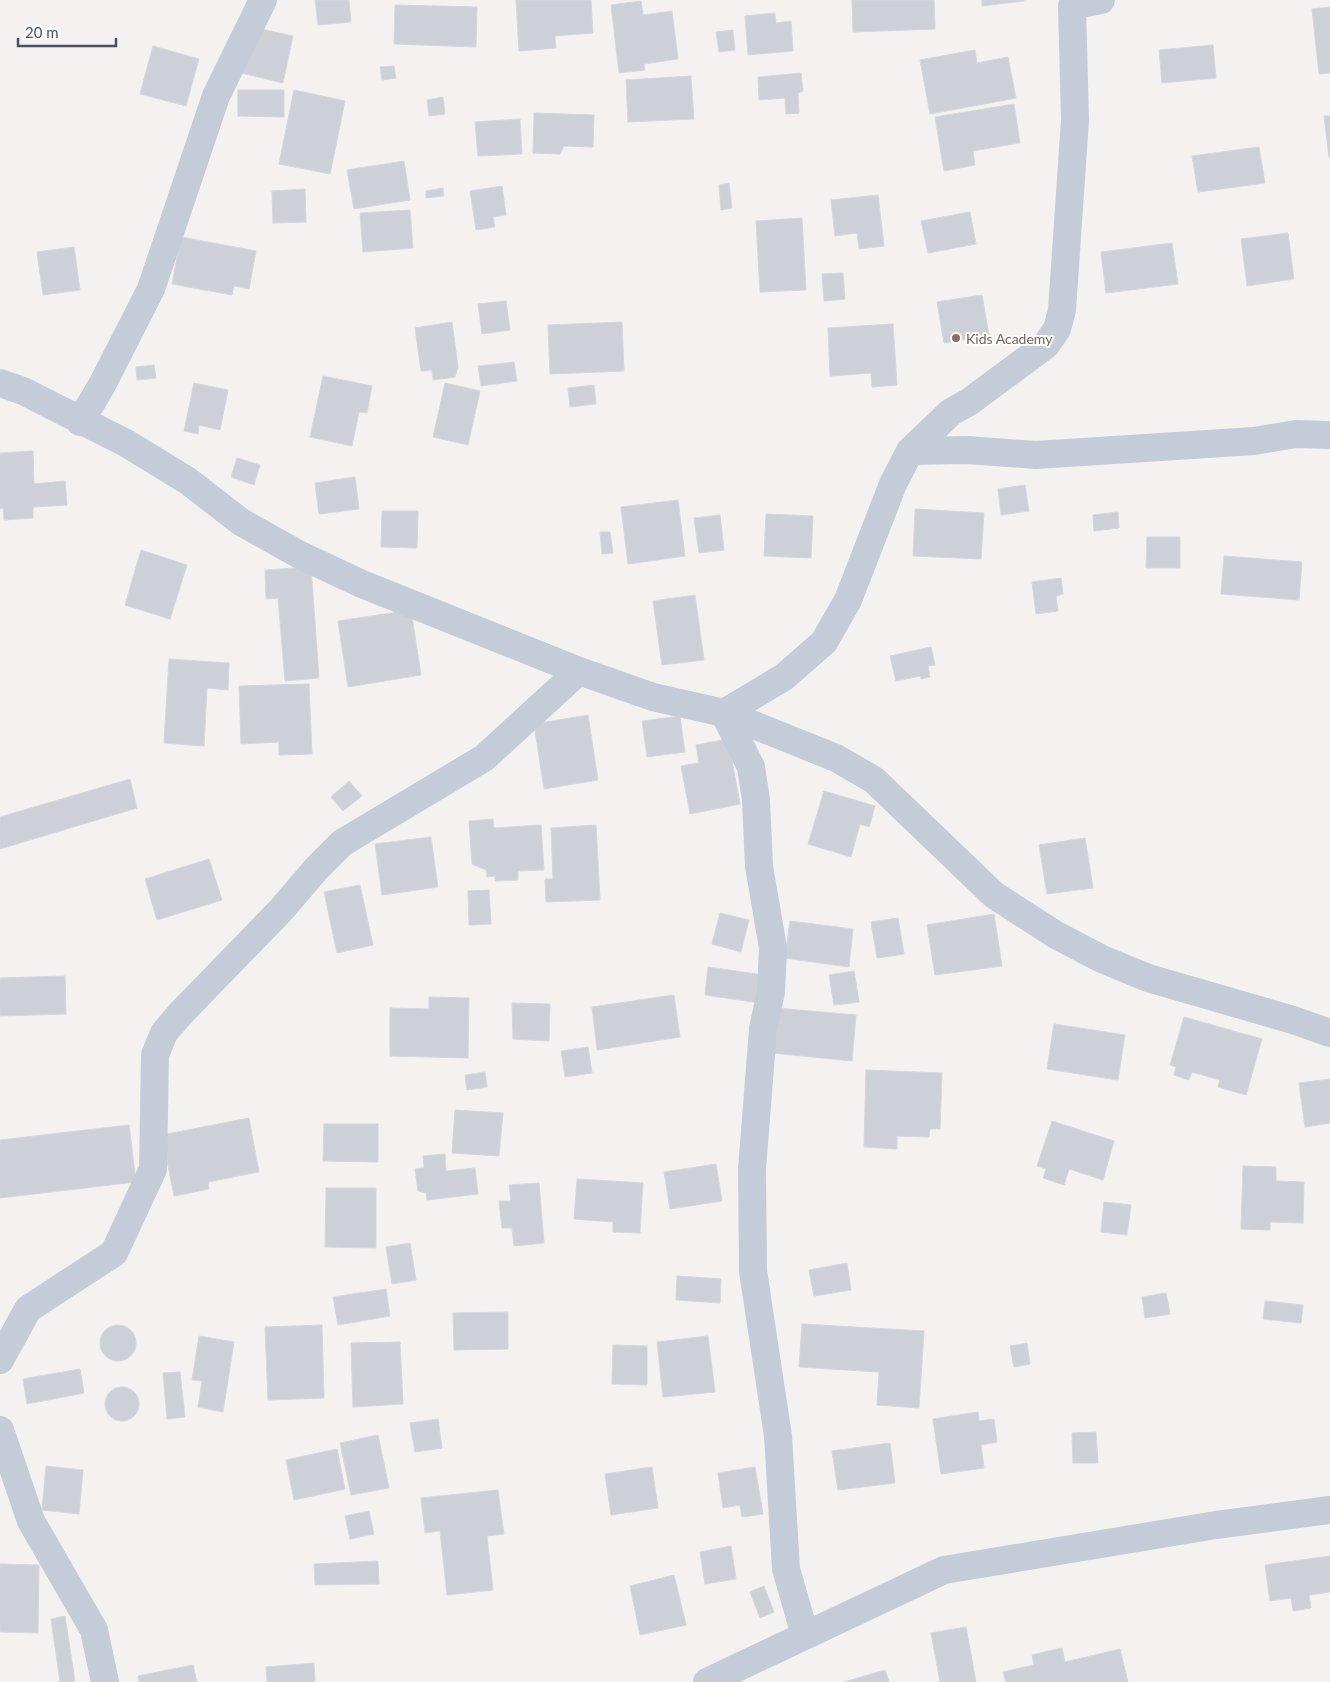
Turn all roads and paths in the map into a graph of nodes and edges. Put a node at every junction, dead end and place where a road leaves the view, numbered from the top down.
1 (263, 0) edge
2 (1101, 0) edge
3 (1071, 3) edge
4 (0, 383) edge
5 (80, 422) junction
6 (1330, 435) edge
7 (910, 451) junction
8 (580, 671) junction
9 (724, 714) junction
10 (1330, 1033) edge
11 (0, 1360) edge
12 (0, 1430) edge
13 (1330, 1510) edge
14 (805, 1636) junction
15 (105, 1682) edge
16 (708, 1682) edge

1 - 5 street
2 - 3 street
3 - 7 street
4 - 5 street
5 - 8 street
6 - 7 street
7 - 9 street
8 - 9 street
8 - 11 street
9 - 10 street
9 - 14 street
12 - 15 street
13 - 14 street
14 - 16 street

